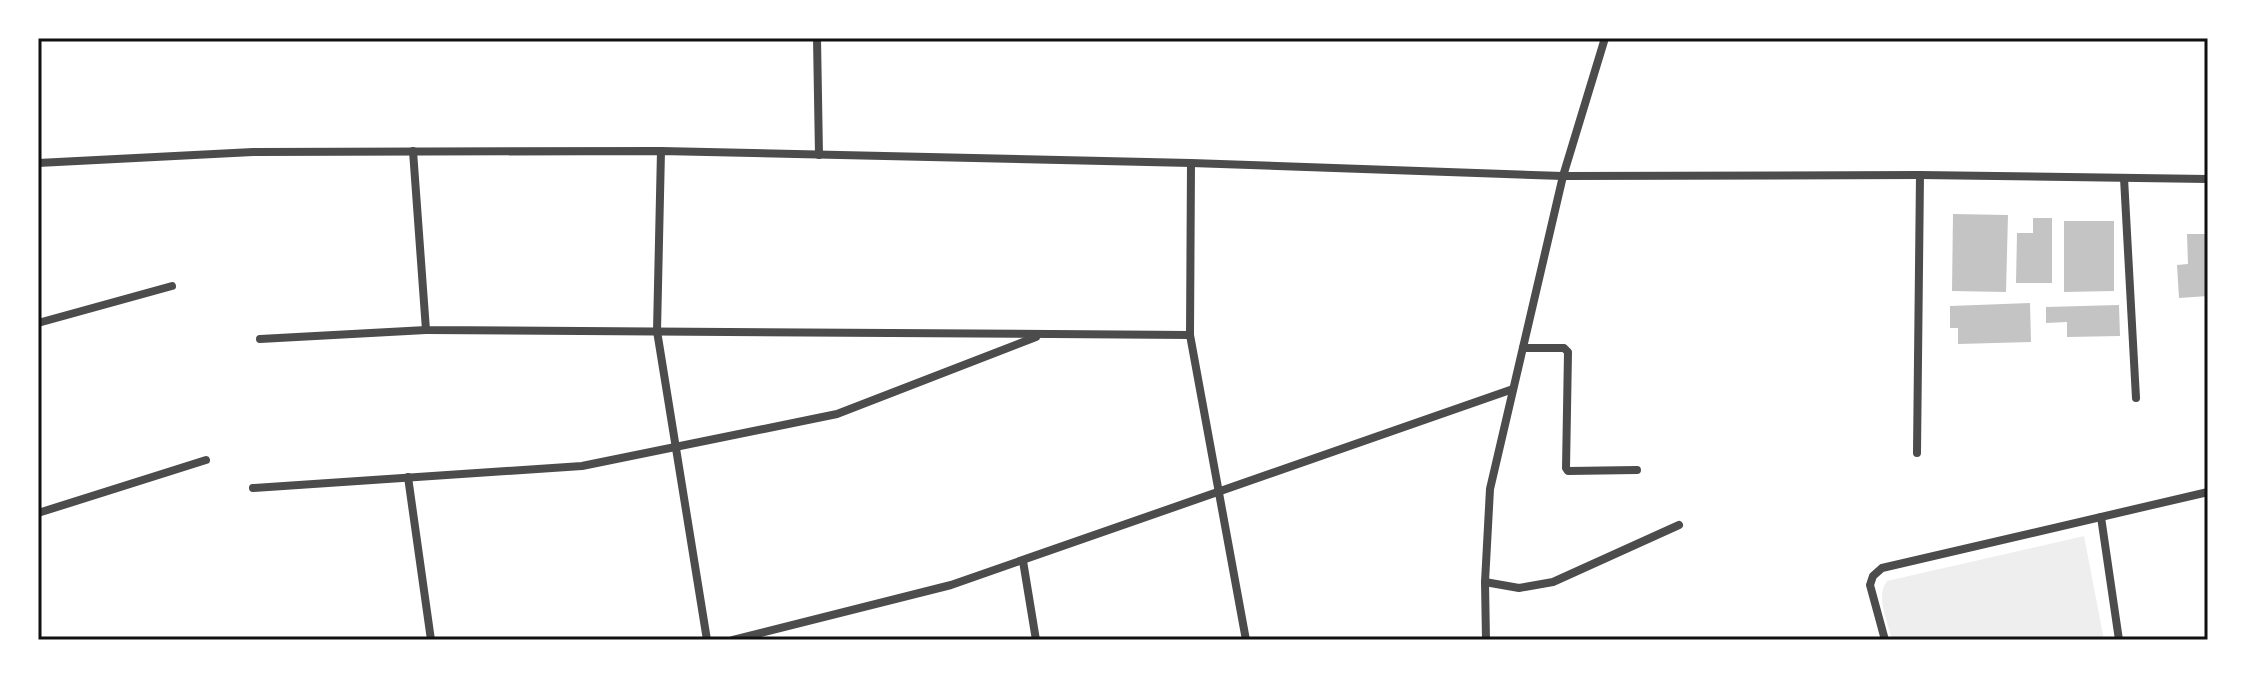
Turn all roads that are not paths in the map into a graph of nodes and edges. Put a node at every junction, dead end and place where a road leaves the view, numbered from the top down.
1 (817, 38) edge
2 (1605, 38) edge
3 (413, 151) junction
4 (661, 151) junction
5 (819, 155) junction
6 (38, 163) edge
7 (1191, 163) junction
8 (1920, 175) junction
9 (1563, 176) junction
10 (2124, 178) junction
11 (2208, 179) edge
12 (172, 286) dead end
13 (38, 323) edge
14 (426, 330) junction
15 (657, 331) junction
16 (1043, 334) junction
17 (1190, 335) junction
18 (260, 339) dead end
19 (1523, 348) junction
20 (1513, 389) junction
21 (2136, 398) dead end
22 (675, 447) junction
23 (1917, 453) dead end
24 (206, 460) dead end
25 (1637, 470) dead end
26 (408, 477) junction
27 (253, 488) dead end
28 (2208, 492) edge
29 (1219, 493) junction
30 (38, 513) edge
31 (2101, 517) junction
32 (1679, 525) dead end
33 (1023, 561) junction
34 (1485, 582) junction
35 (431, 640) edge
36 (707, 640) edge
37 (733, 640) edge
38 (1036, 640) edge
39 (1246, 640) edge
40 (1486, 640) edge
41 (1885, 640) edge
42 (2119, 640) edge

1 - 5 street
2 - 9 street
3 - 4 street
3 - 6 street
3 - 14 street
4 - 5 street
4 - 15 street
5 - 7 street
7 - 9 street
7 - 17 street
8 - 9 street
8 - 10 street
8 - 23 street
9 - 19 street
10 - 11 street
10 - 21 street
12 - 13 street
14 - 15 street
14 - 18 street
15 - 16 street
15 - 22 street
16 - 17 street
16 - 22 street
17 - 29 street
19 - 20 street
19 - 25 street
20 - 29 street
20 - 34 street
22 - 26 street
22 - 36 street
24 - 30 street
26 - 27 street
26 - 35 street
28 - 31 street
29 - 33 street
29 - 39 street
31 - 41 street
31 - 42 street
32 - 34 street
33 - 37 street
33 - 38 street
34 - 40 street

